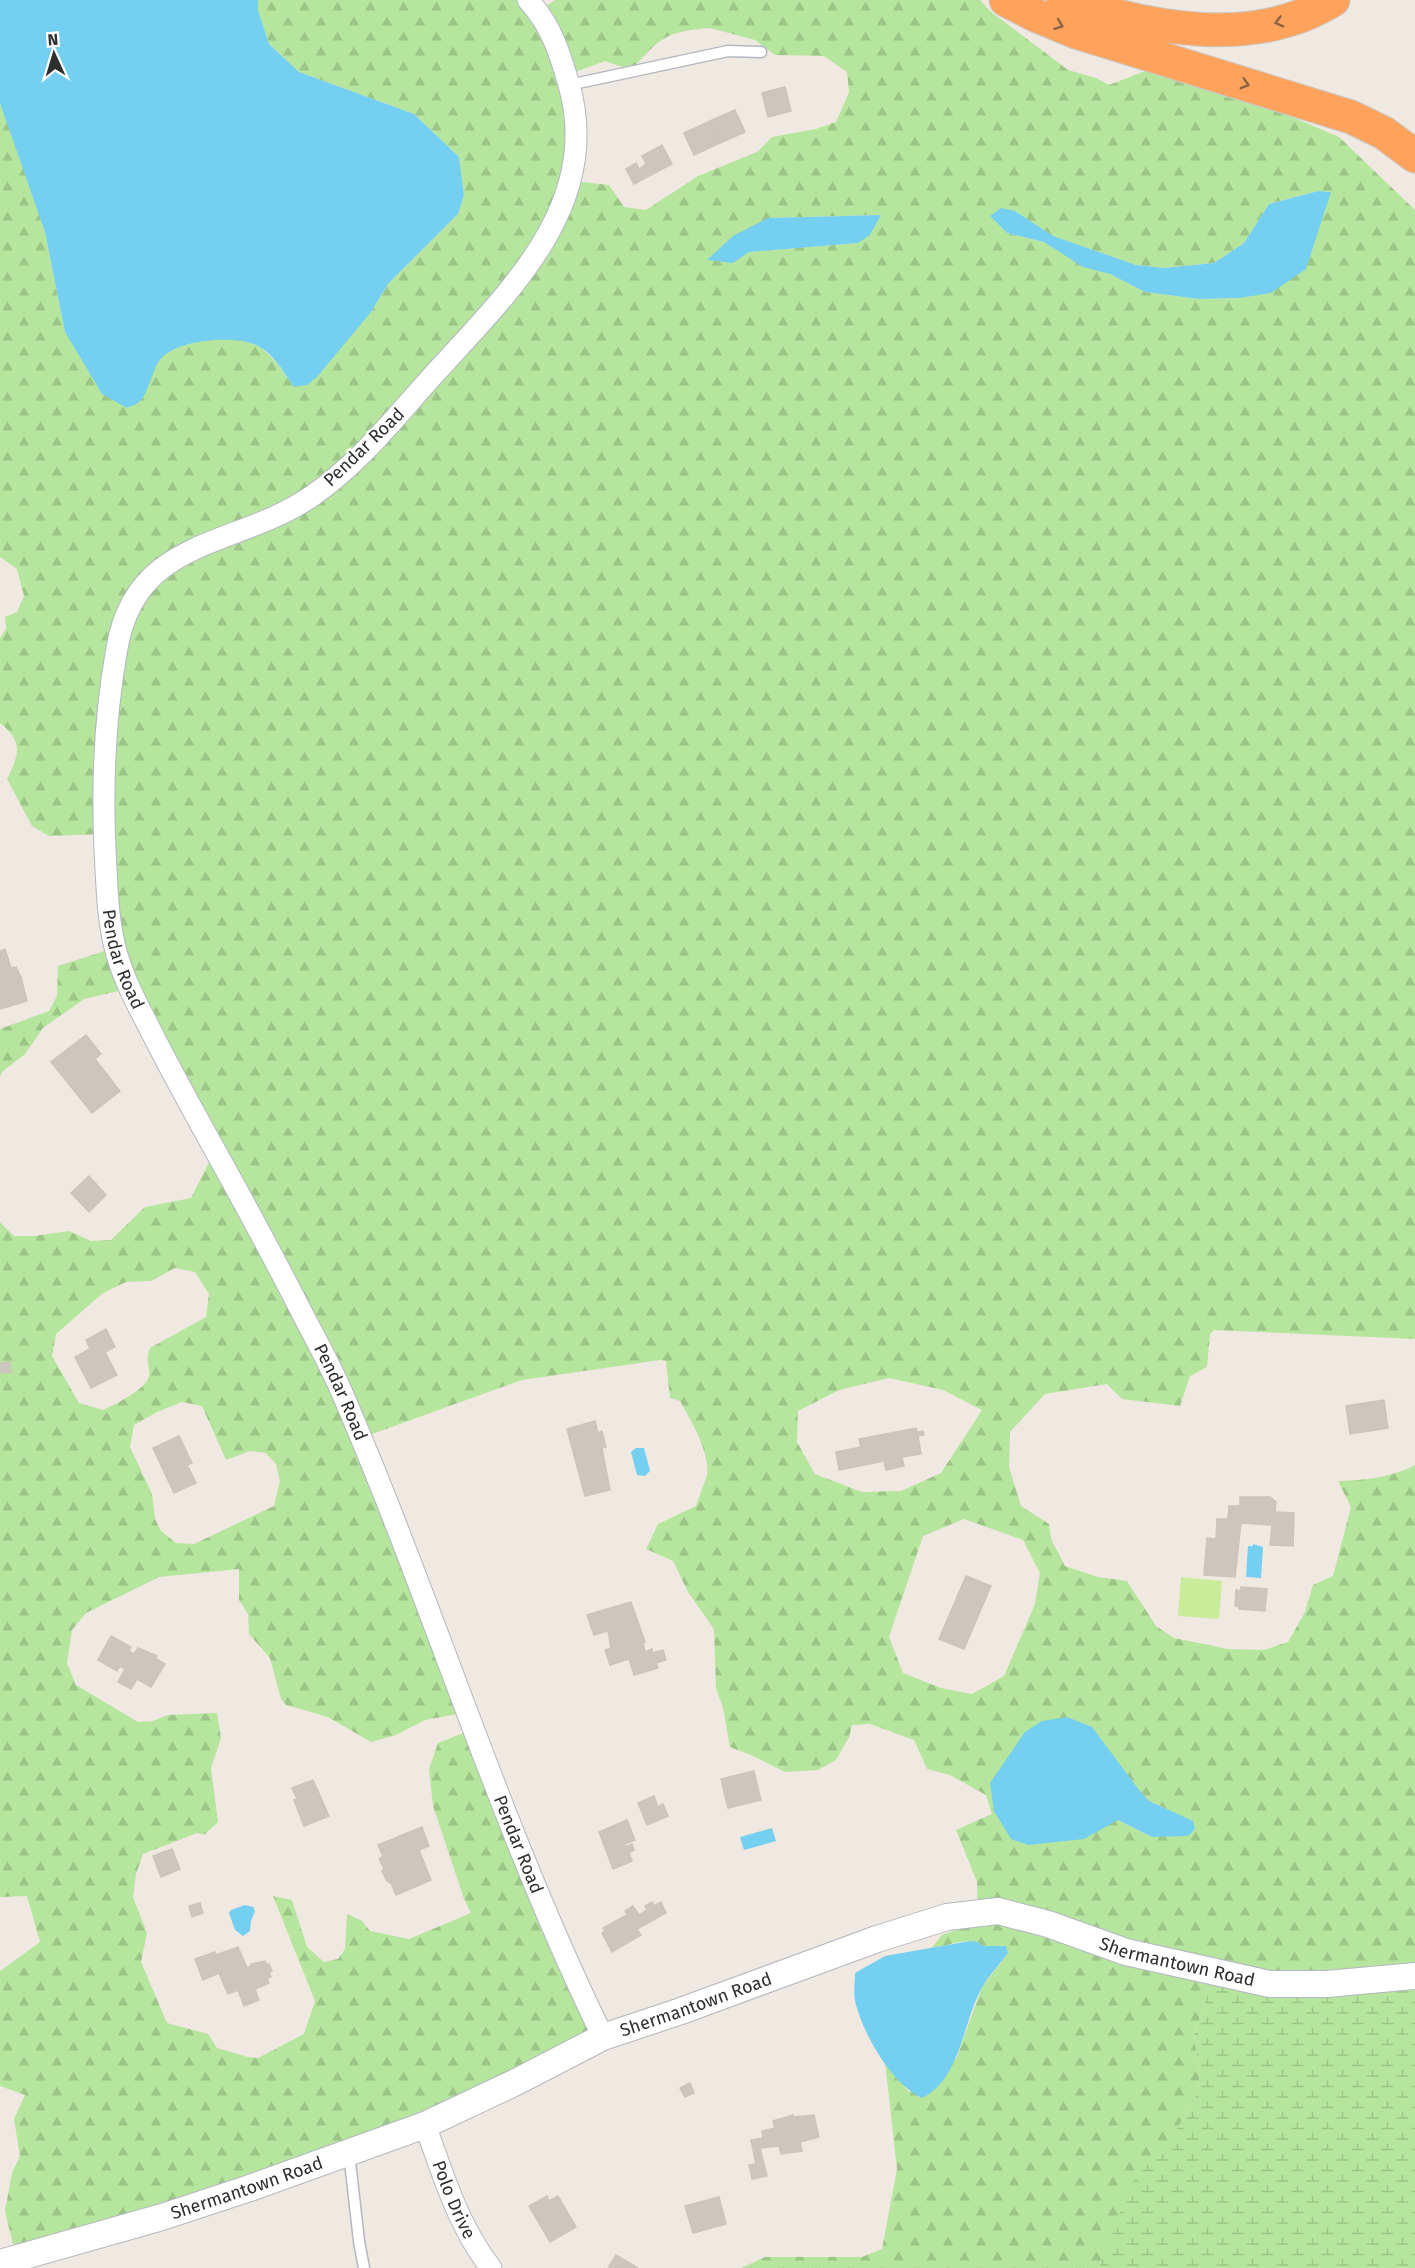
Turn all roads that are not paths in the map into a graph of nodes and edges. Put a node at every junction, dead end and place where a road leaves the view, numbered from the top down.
1 (528, 0) edge
2 (1006, 0) edge
3 (1063, 0) edge
4 (1333, 0) edge
5 (761, 52) dead end
6 (569, 85) junction
7 (1415, 156) edge
8 (1415, 1976) edge
9 (603, 2037) junction
10 (426, 2125) junction
11 (349, 2153) junction
12 (0, 2263) edge
13 (364, 2268) edge
14 (491, 2268) edge

1 - 6 street, Pendar Road
2 -> 7 highway
4 -> 3 highway
5 - 6 lane
6 - 9 street, Pendar Road
8 - 9 street, Shermantown Road
9 - 10 street, Shermantown Road
10 - 11 street, Shermantown Road
10 - 14 street, Polo Drive
11 - 12 street, Shermantown Road
11 - 13 lane

